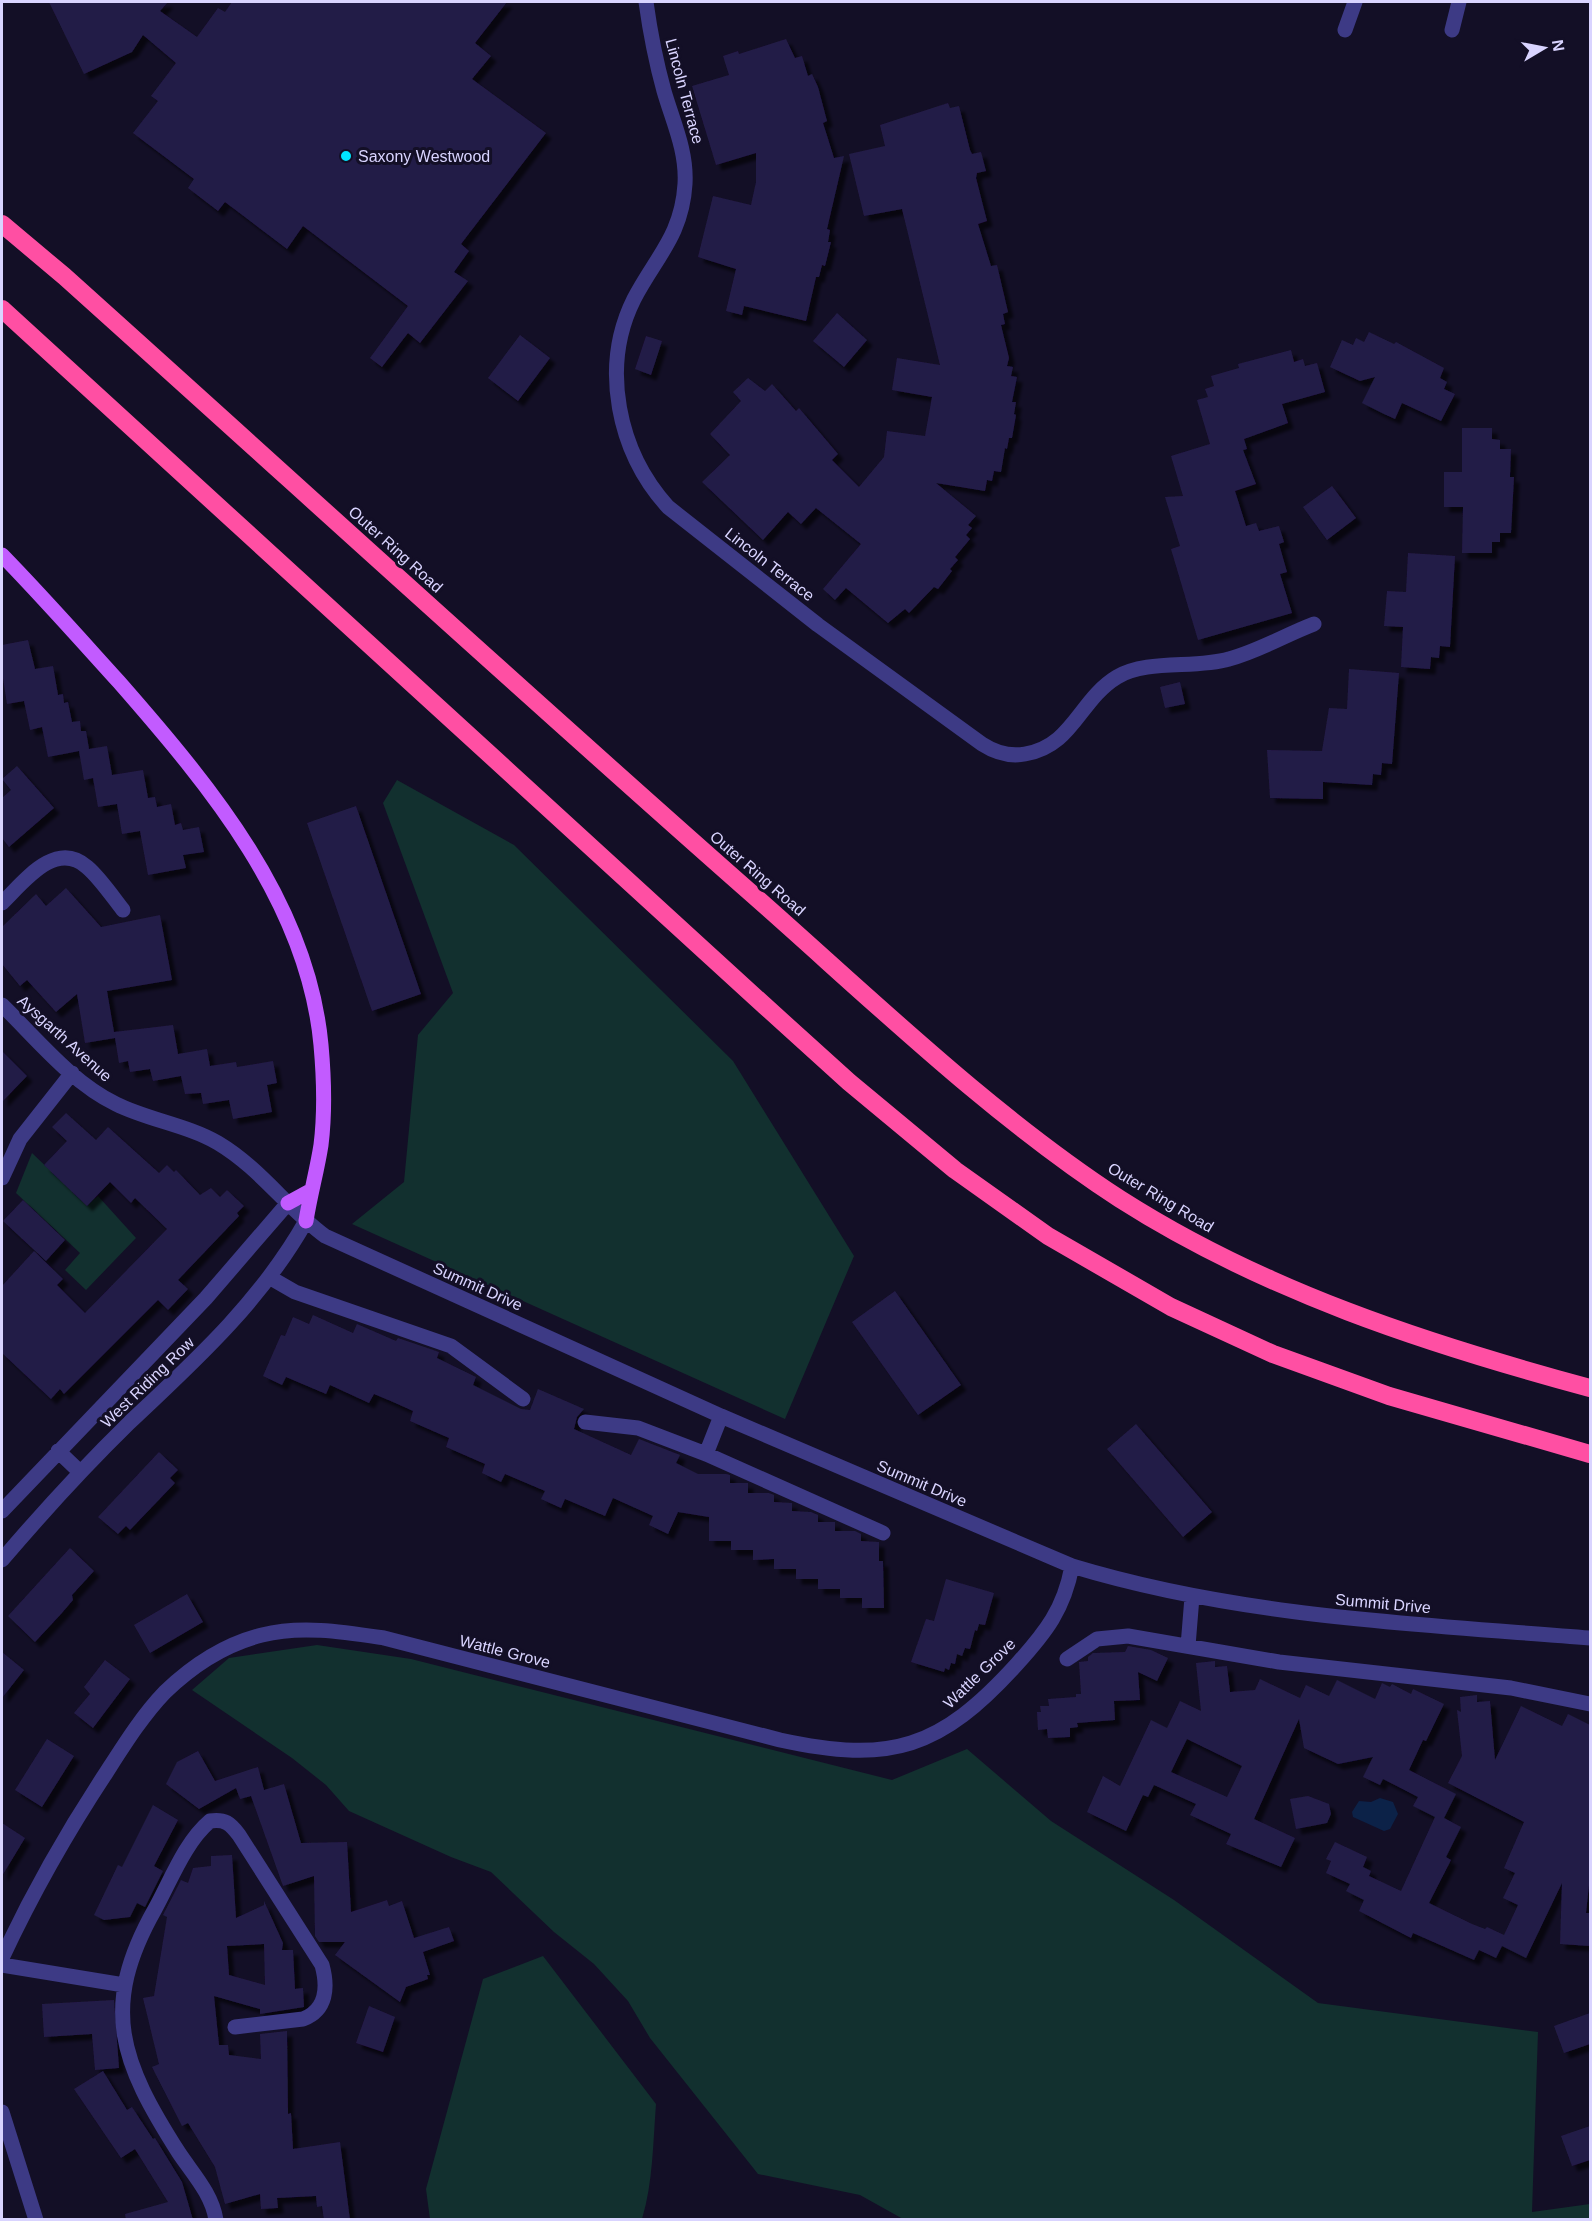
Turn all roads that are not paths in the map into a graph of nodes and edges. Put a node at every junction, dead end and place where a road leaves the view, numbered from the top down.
1 (646, 2) edge
2 (1355, 2) edge
3 (1459, 2) edge
4 (1345, 30) dead end
5 (1452, 30) dead end
6 (2, 224) edge
7 (2, 309) edge
8 (2, 555) edge
9 (1314, 624) dead end
10 (2, 903) edge
11 (123, 910) dead end
12 (2, 1005) edge
13 (72, 1073) junction
14 (2, 1178) edge
15 (310, 1191) junction
16 (288, 1203) junction
17 (306, 1221) junction
18 (269, 1277) junction
19 (1590, 1388) edge
20 (523, 1399) dead end
21 (721, 1416) junction
22 (585, 1422) dead end
23 (58, 1451) junction
24 (706, 1454) junction
25 (1590, 1454) edge
26 (80, 1472) junction
27 (2, 1511) edge
28 (883, 1533) dead end
29 (2, 1560) edge
30 (1071, 1566) junction
31 (1192, 1597) junction
32 (1590, 1638) edge
33 (1188, 1646) junction
34 (1067, 1659) dead end
35 (1590, 1704) edge
36 (2, 1958) edge
37 (2, 1965) edge
38 (124, 1985) junction
39 (235, 2027) dead end
40 (2, 2112) edge
41 (36, 2220) edge
42 (216, 2220) edge

1 - 9 street, Lincoln Terrace
2 - 4 street
3 - 5 street
6 - 19 highway, Outer Ring Road
7 - 25 highway
8 - 15 main road
10 - 11 street
12 - 13 street, Aysgarth Avenue
13 - 14 street
13 - 16 street, Aysgarth Avenue
15 - 16 main road
15 - 17 main road
16 - 17 street, Summit Drive
16 - 23 street, West Riding Row
17 - 18 street, West Riding Row
17 - 21 street, Summit Drive
18 - 20 street
18 - 26 street, West Riding Row
21 - 24 street
21 - 30 street, Summit Drive
22 - 24 street
23 - 26 street
23 - 27 street, West Riding Row
24 - 28 street
26 - 29 street, West Riding Row
30 - 31 street, Summit Drive
30 - 36 street, Wattle Grove
31 - 32 street, Summit Drive
31 - 33 street
33 - 34 street
33 - 35 street
37 - 38 street
38 - 39 street
38 - 42 street
40 - 41 street

